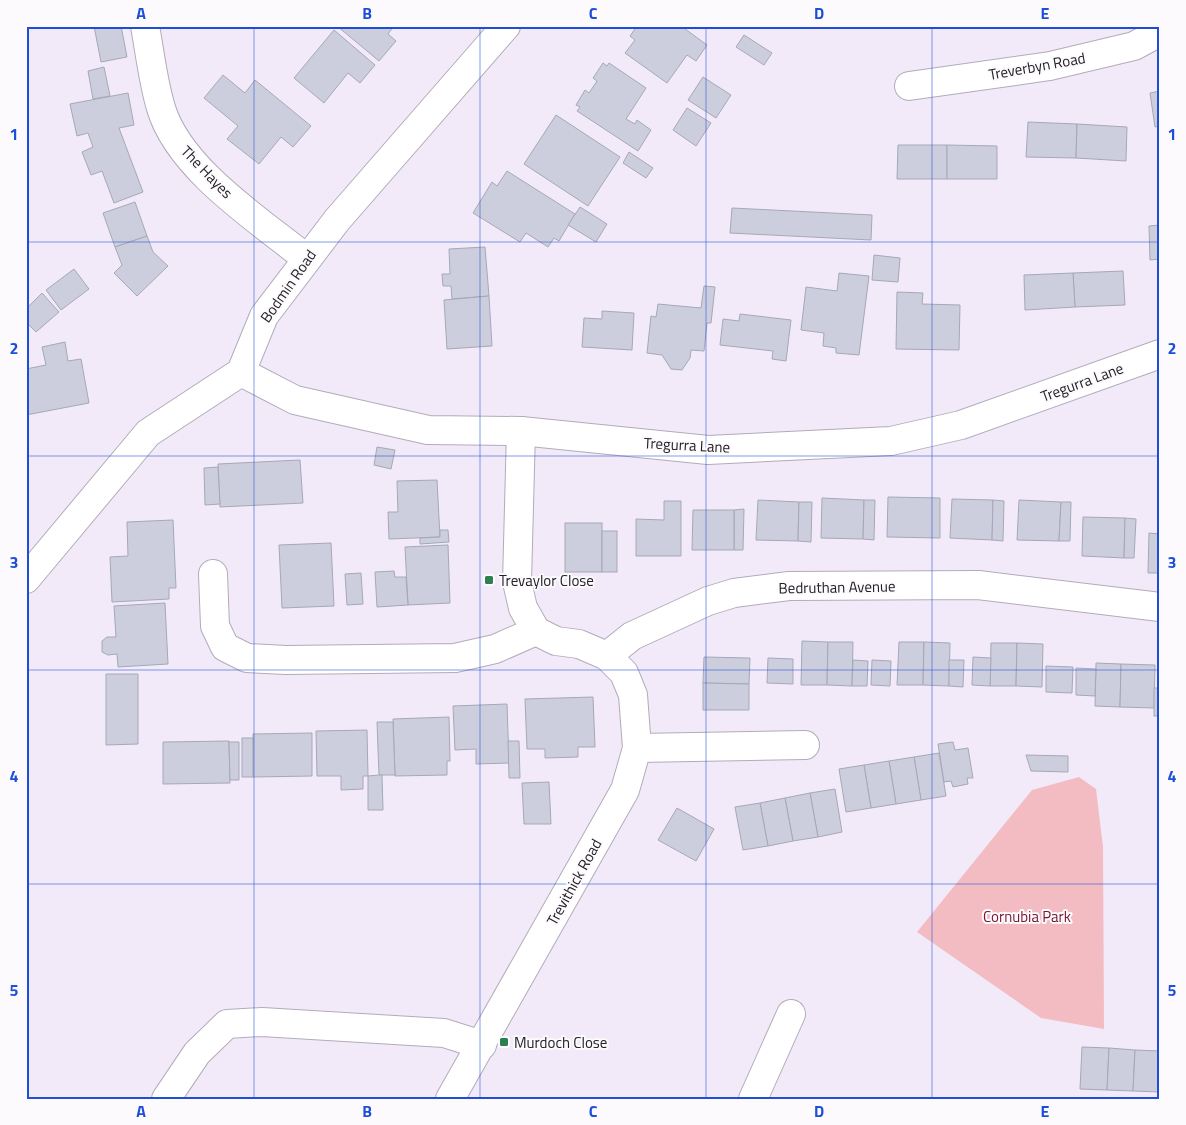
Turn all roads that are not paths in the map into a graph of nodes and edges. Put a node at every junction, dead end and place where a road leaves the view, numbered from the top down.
1 (144, 26) edge
2 (506, 26) edge
3 (1160, 32) edge
4 (909, 86) dead end
5 (307, 259) junction
6 (1160, 354) edge
7 (241, 372) junction
8 (521, 431) junction
9 (213, 574) dead end
10 (26, 579) edge
11 (1160, 607) edge
12 (536, 631) junction
13 (607, 656) junction
14 (805, 745) dead end
15 (637, 748) junction
16 (791, 1014) dead end
17 (482, 1045) junction
18 (166, 1099) edge
19 (450, 1099) edge
20 (753, 1099) edge

1 - 5 street, The Hayes
2 - 5 street, Bodmin Road
3 - 4 street, Treverbyn Road
5 - 7 street, Bodmin Road
6 - 8 street, Tregurra Lane
7 - 8 street, Tregurra Lane
7 - 10 street
8 - 12 street
9 - 12 street
11 - 13 street, Bedruthan Avenue
12 - 13 street
13 - 15 street, Trevithick Road
14 - 15 street
15 - 17 street, Trevithick Road
16 - 20 street
17 - 18 street
17 - 19 street, Trevithick Road

